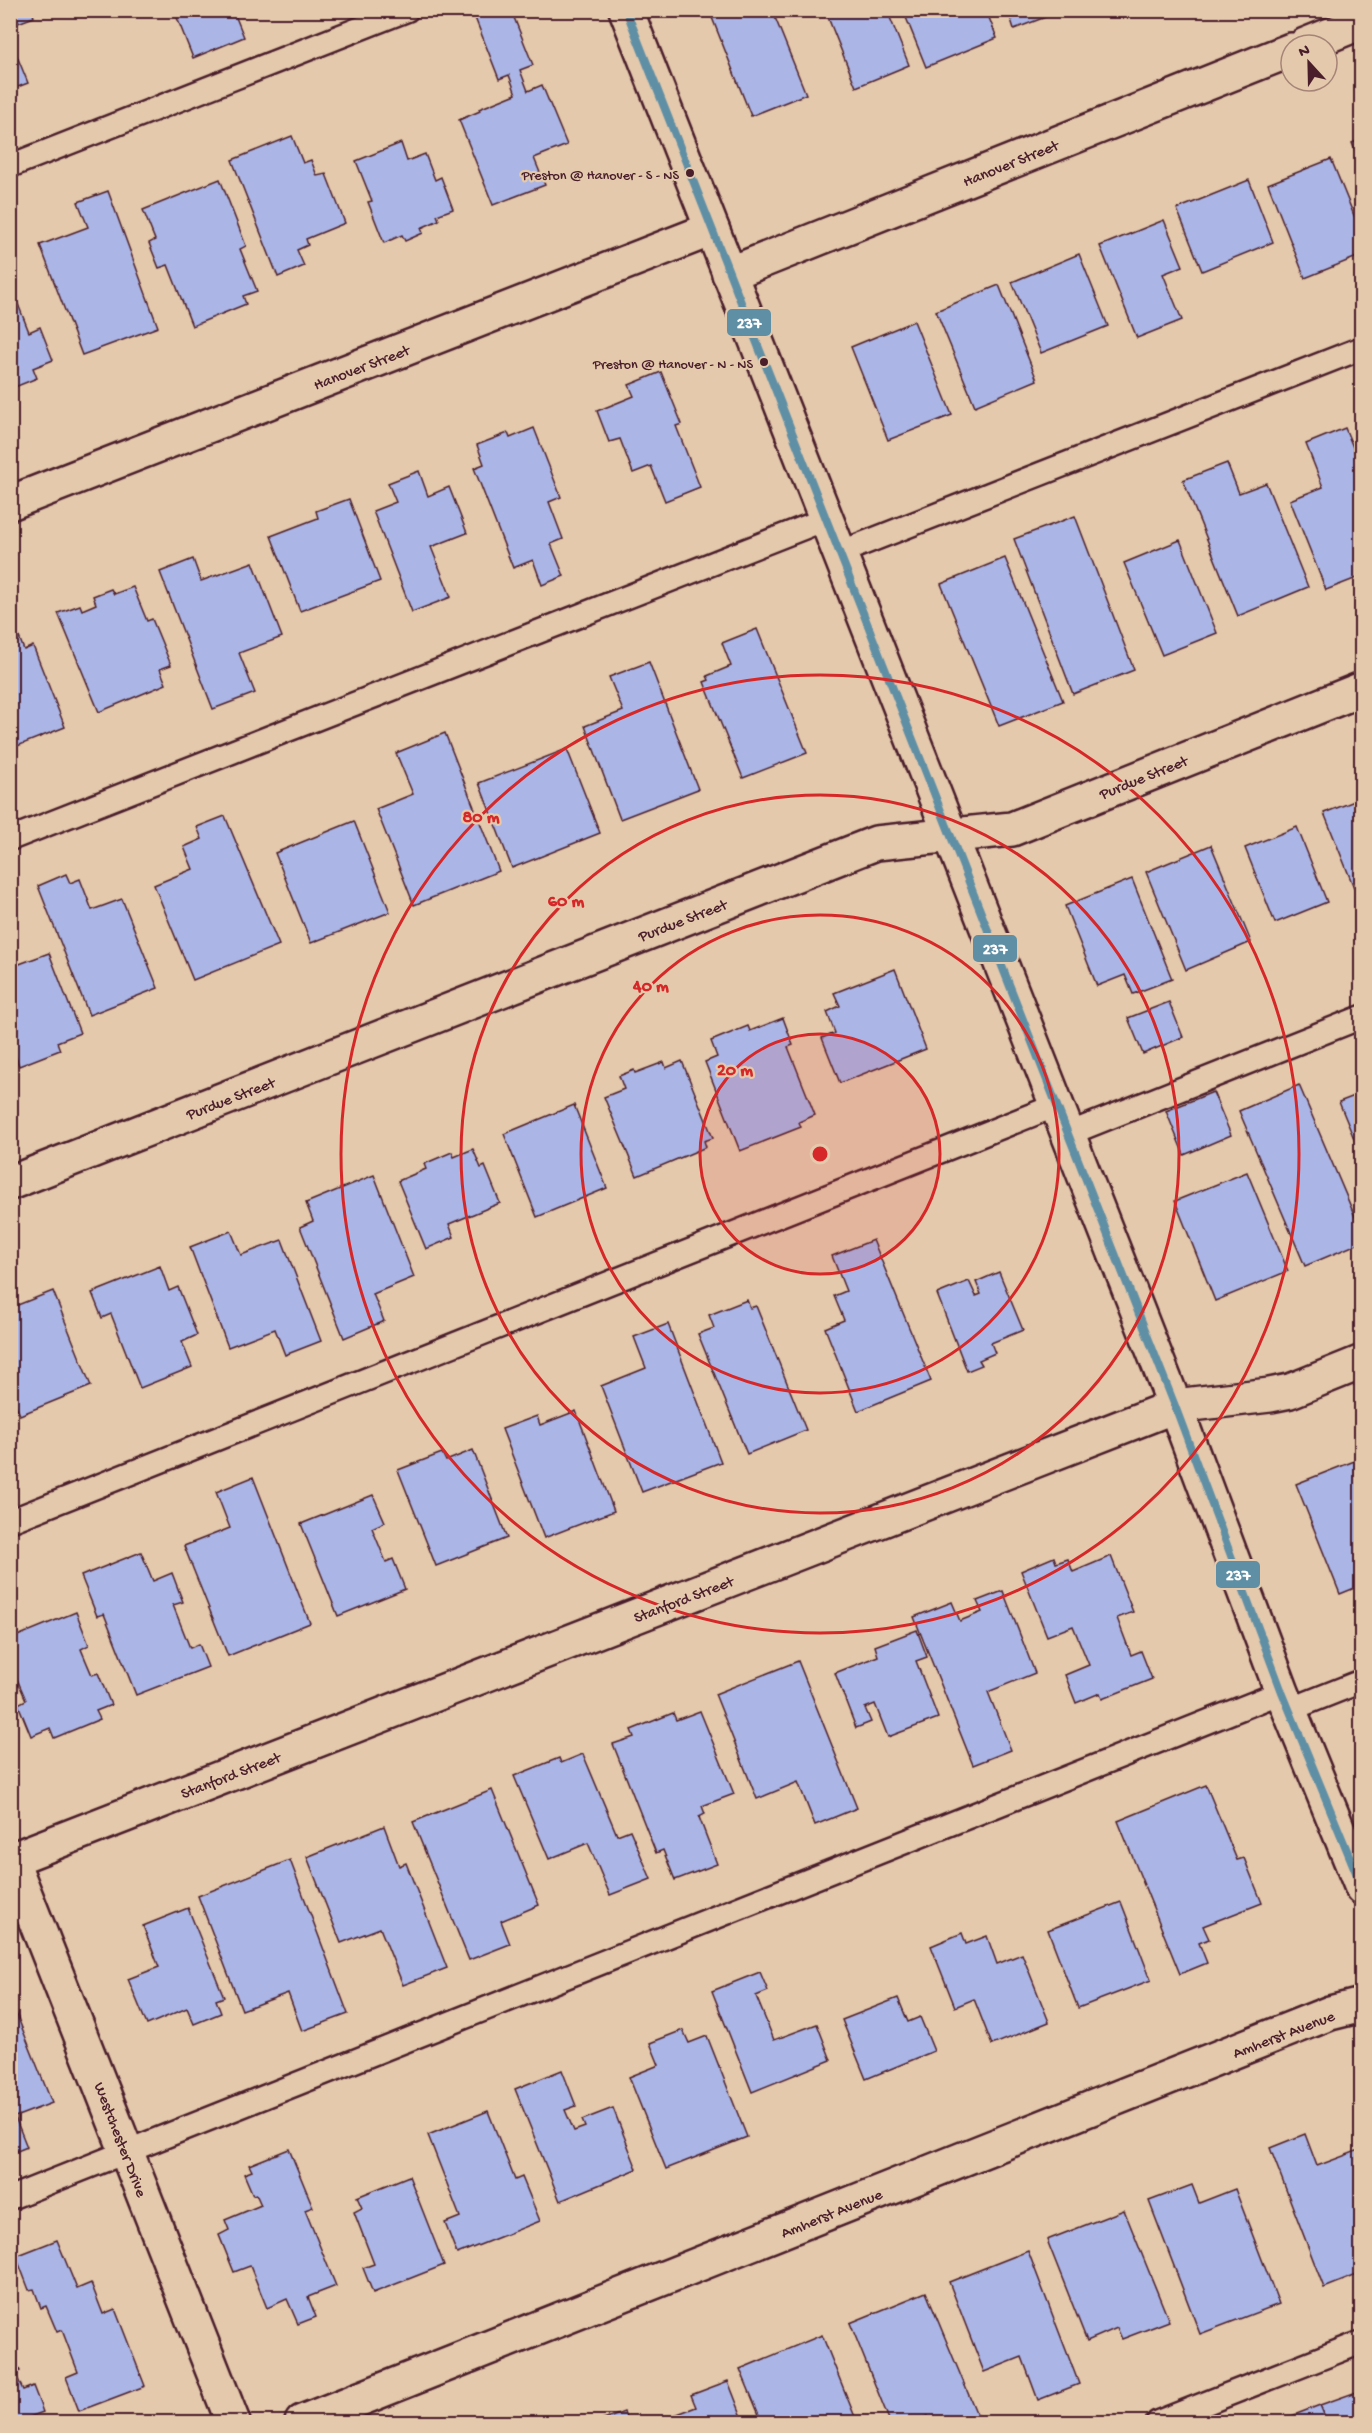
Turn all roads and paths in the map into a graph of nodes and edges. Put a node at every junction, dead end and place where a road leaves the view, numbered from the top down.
1 (407, 10) edge
2 (626, 10) edge
3 (1362, 22) edge
4 (1335, 33) edge
5 (1279, 55) edge
6 (10, 166) edge
7 (712, 229) junction
8 (729, 274) junction
9 (1362, 348) edge
10 (10, 503) edge
11 (826, 519) junction
12 (839, 553) junction
13 (1362, 689) edge
14 (949, 834) junction
15 (10, 839) edge
16 (1362, 1017) edge
17 (1062, 1120) junction
18 (10, 1183) edge
19 (1362, 1362) edge
20 (1174, 1406) junction
21 (10, 1521) edge
22 (1362, 1682) edge
23 (1286, 1701) junction
24 (11, 1858) edge
25 (1362, 1888) edge
26 (1362, 2005) edge
27 (127, 2152) junction
28 (10, 2198) edge
29 (1362, 2342) edge
30 (233, 2422) edge
31 (302, 2422) edge
32 (1158, 2422) edge

1 - 6 lane
2 - 7 street
3 - 4 street
5 - 8 street, Hanover Street
7 - 8 street
7 - 10 street, Hanover Street
8 - 11 street
9 - 12 lane
11 - 12 street
11 - 15 lane
12 - 14 street
13 - 14 street, Purdue Street
14 - 17 street
14 - 18 street, Purdue Street
16 - 17 lane
17 - 20 street
17 - 21 lane
19 - 20 street, Stanford Street
20 - 23 street
20 - 24 street, Stanford Street
22 - 23 lane
23 - 25 street
23 - 27 lane
24 - 27 street, Westchester Drive
26 - 31 street, Amherst Avenue
27 - 28 lane
27 - 30 street, Westchester Drive
29 - 32 lane

